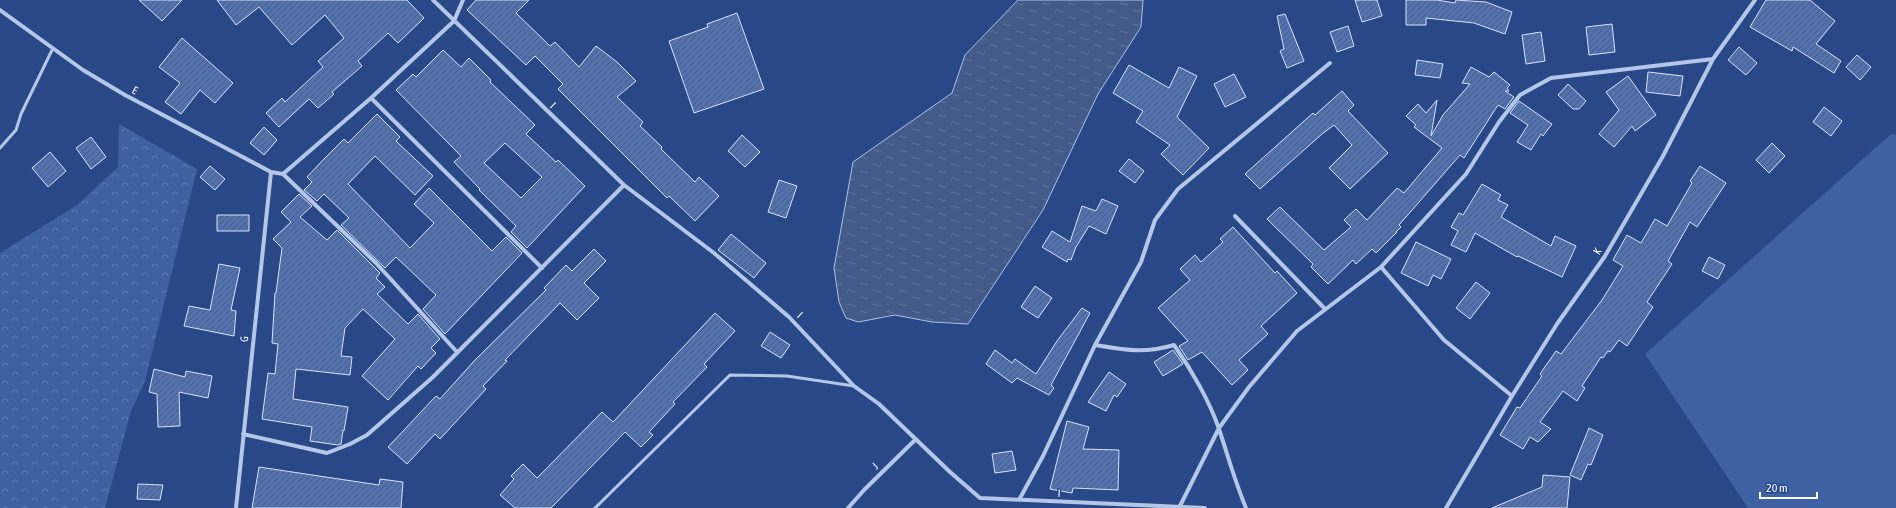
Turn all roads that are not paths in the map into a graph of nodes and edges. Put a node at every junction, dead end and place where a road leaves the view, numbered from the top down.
1 (433, 0) edge
2 (463, 0) edge
3 (1755, 0) edge
4 (0, 10) edge
5 (454, 21) junction
6 (53, 48) junction
7 (1712, 59) junction
8 (1330, 63) dead end
9 (371, 98) junction
10 (0, 148) edge
11 (271, 172) junction
12 (283, 174) junction
13 (624, 185) junction
14 (1235, 216) dead end
15 (1380, 267) junction
16 (542, 268) junction
17 (1325, 309) junction
18 (1095, 345) junction
19 (457, 352) junction
20 (854, 386) junction
21 (1512, 396) junction
22 (1219, 428) junction
23 (243, 434) junction
24 (916, 439) junction
25 (1019, 500) junction
26 (1180, 506) junction
27 (236, 508) edge
28 (595, 508) edge
29 (848, 508) edge
30 (1206, 508) edge
31 (1246, 508) edge
32 (1446, 508) edge

1 - 5 street, I
2 - 5 street
3 - 7 street, K
4 - 6 street, E
5 - 9 street
5 - 13 street, I
6 - 10 lane
6 - 11 street, E
7 - 15 street
7 - 21 street, K
8 - 18 street
9 - 12 street
9 - 16 street
11 - 12 street, E
11 - 23 street, G
12 - 19 street
13 - 16 street
13 - 20 street, I
14 - 17 street
15 - 17 street
15 - 21 street
16 - 19 street
17 - 22 street
18 - 22 street
18 - 25 street
19 - 23 street
20 - 24 street, I
20 - 28 lane
21 - 32 street, K
22 - 26 street
22 - 31 street
23 - 27 street, G
24 - 25 street, I
24 - 29 street, J
25 - 26 street, I
26 - 30 street, I

